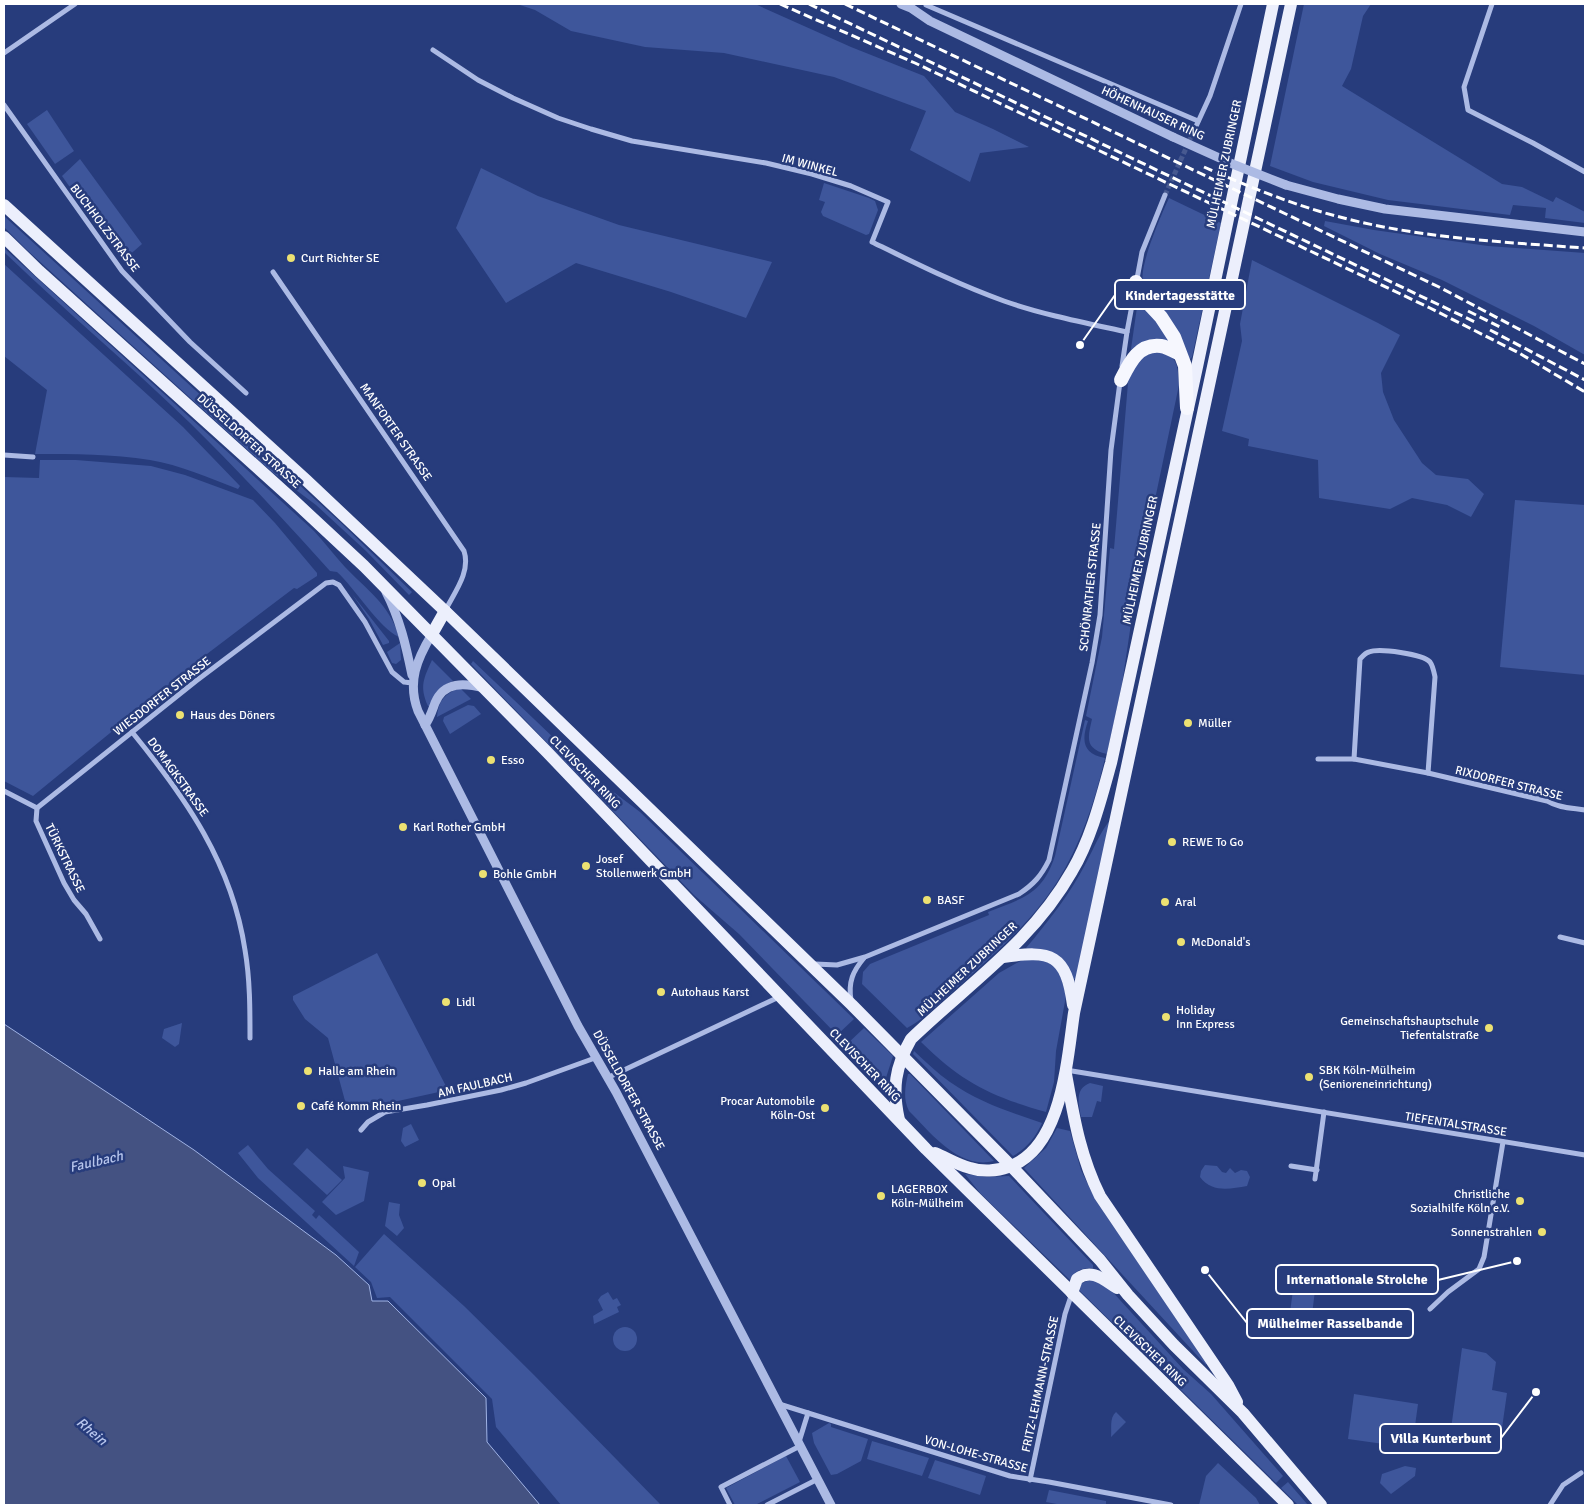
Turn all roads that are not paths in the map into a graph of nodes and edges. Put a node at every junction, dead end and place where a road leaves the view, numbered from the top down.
1 (75, 4) edge
2 (901, 4) edge
3 (926, 4) edge
4 (1241, 4) edge
5 (1273, 4) edge
6 (1291, 4) edge
7 (1492, 4) edge
8 (920, 15) junction
9 (433, 50) dead end
10 (4, 53) edge
11 (4, 105) edge
12 (1198, 121) junction
13 (1192, 134) tunnel mouth
14 (1585, 172) edge
15 (1165, 195) tunnel mouth
16 (4, 205) edge
17 (1585, 232) edge
18 (4, 237) edge
19 (273, 272) dead end
20 (1136, 282) junction
21 (1127, 332) junction
22 (1180, 354) junction
23 (1121, 380) junction
24 (246, 394) dead end
25 (1187, 408) junction
26 (4, 455) edge
27 (34, 456) dead end
28 (380, 581) junction
29 (444, 611) junction
30 (432, 634) junction
31 (413, 679) junction
32 (485, 688) junction
33 (425, 725) junction
34 (132, 732) junction
35 (1318, 759) dead end
36 (1354, 759) junction
37 (1428, 773) junction
38 (4, 791) edge
39 (37, 808) junction
40 (1585, 810) edge
41 (1560, 937) dead end
42 (100, 939) dead end
43 (1585, 943) edge
44 (864, 957) junction
45 (1003, 957) junction
46 (809, 963) junction
47 (779, 996) junction
48 (852, 1005) junction
49 (1074, 1013) junction
50 (250, 1038) dead end
51 (902, 1055) junction
52 (596, 1058) junction
53 (1066, 1070) junction
54 (607, 1078) junction
55 (1324, 1112) junction
56 (899, 1121) junction
57 (361, 1130) dead end
58 (1503, 1142) junction
59 (926, 1149) junction
60 (1585, 1155) edge
61 (1011, 1166) junction
62 (1290, 1166) dead end
63 (1317, 1170) junction
64 (1315, 1180) dead end
65 (1072, 1294) junction
66 (1128, 1294) junction
67 (1430, 1309) dead end
68 (779, 1404) junction
69 (808, 1413) junction
70 (1243, 1413) junction
71 (799, 1444) junction
72 (1581, 1473) dead end
73 (818, 1479) junction
74 (1030, 1480) junction
75 (730, 1505) edge
76 (767, 1505) edge
77 (832, 1505) edge
78 (1171, 1505) edge
79 (1288, 1505) edge
80 (1321, 1505) edge
81 (1550, 1505) edge

1 - 10 street
2 - 8 street, HÖHENHAUSER RING
3 - 8 street
3 - 12 street, HÖHENHAUSER RING
4 - 12 street
5 - 25 main road, MÜLHEIMER ZUBRINGER
6 - 49 main road
7 - 14 street
8 - 17 street, HÖHENHAUSER RING, bridge
9 - 21 street, IM WINKEL
11 - 24 street, BUCHHOLZSTRASSE
12 - 13 street
15 - 20 street, SCHÖNRATHER STRASSE
16 - 29 main road, DÜSSELDORFER STRASSE
18 - 28 main road, DÜSSELDORFER STRASSE
19 - 29 street, MANFORTER STRASSE
20 - 21 street, SCHÖNRATHER STRASSE
20 - 22 highway
21 - 23 street, SCHÖNRATHER STRASSE
22 - 23 highway
22 - 25 highway
23 - 44 street, SCHÖNRATHER STRASSE
25 - 45 main road, MÜLHEIMER ZUBRINGER
26 - 27 street
28 - 30 main road, DÜSSELDORFER STRASSE
28 - 31 street, DÜSSELDORFER STRASSE
29 - 30 main road
29 - 46 main road, CLEVISCHER RING
30 - 31 street
30 - 32 main road, CLEVISCHER RING
31 - 33 street, DÜSSELDORFER STRASSE
31 - 34 street, WIESDORFER STRASSE
32 - 33 street
32 - 47 main road, CLEVISCHER RING
33 - 52 street, DÜSSELDORFER STRASSE
34 - 39 street, WIESDORFER STRASSE
34 - 50 street, DOMAGKSTRASSE
35 - 36 street, RIXDORFER STRASSE
36 - 37 street, RIXDORFER STRASSE
36 - 37 street
37 - 40 street, RIXDORFER STRASSE
38 - 39 street
39 - 42 street, TÜRKSTRASSE
41 - 43 street
44 - 46 street, SCHÖNRATHER STRASSE
44 - 48 street
45 - 49 main road
45 - 51 main road, MÜLHEIMER ZUBRINGER
46 - 48 main road, CLEVISCHER RING
47 - 54 street
47 - 56 main road, CLEVISCHER RING
48 - 51 main road, CLEVISCHER RING
49 - 53 main road
51 - 56 main road, MÜLHEIMER ZUBRINGER
51 - 61 main road, CLEVISCHER RING
52 - 54 street, DÜSSELDORFER STRASSE
52 - 57 street, AM FAULBACH
53 - 55 street, TIEFENTALSTRASSE
53 - 61 main road
53 - 70 main road, CLEVISCHER RING
54 - 68 street, DÜSSELDORFER STRASSE
55 - 58 street, TIEFENTALSTRASSE
55 - 63 street
56 - 59 main road, CLEVISCHER RING
58 - 60 street, TIEFENTALSTRASSE
58 - 67 street
59 - 61 main road
59 - 65 main road, CLEVISCHER RING
61 - 66 main road, CLEVISCHER RING
62 - 63 street
63 - 64 street
65 - 66 main road
65 - 74 street, FRITZ-LEHMANN-STRASSE
65 - 79 main road, CLEVISCHER RING
66 - 70 main road, CLEVISCHER RING
68 - 69 street, VON-LOHE-STRASSE
68 - 71 street, DÜSSELDORFER STRASSE
69 - 71 street
69 - 74 street, VON-LOHE-STRASSE
70 - 80 main road, CLEVISCHER RING
71 - 73 street, DÜSSELDORFER STRASSE
71 - 75 street
72 - 81 street
73 - 76 street
73 - 77 street, DÜSSELDORFER STRASSE
74 - 78 street, VON-LOHE-STRASSE

